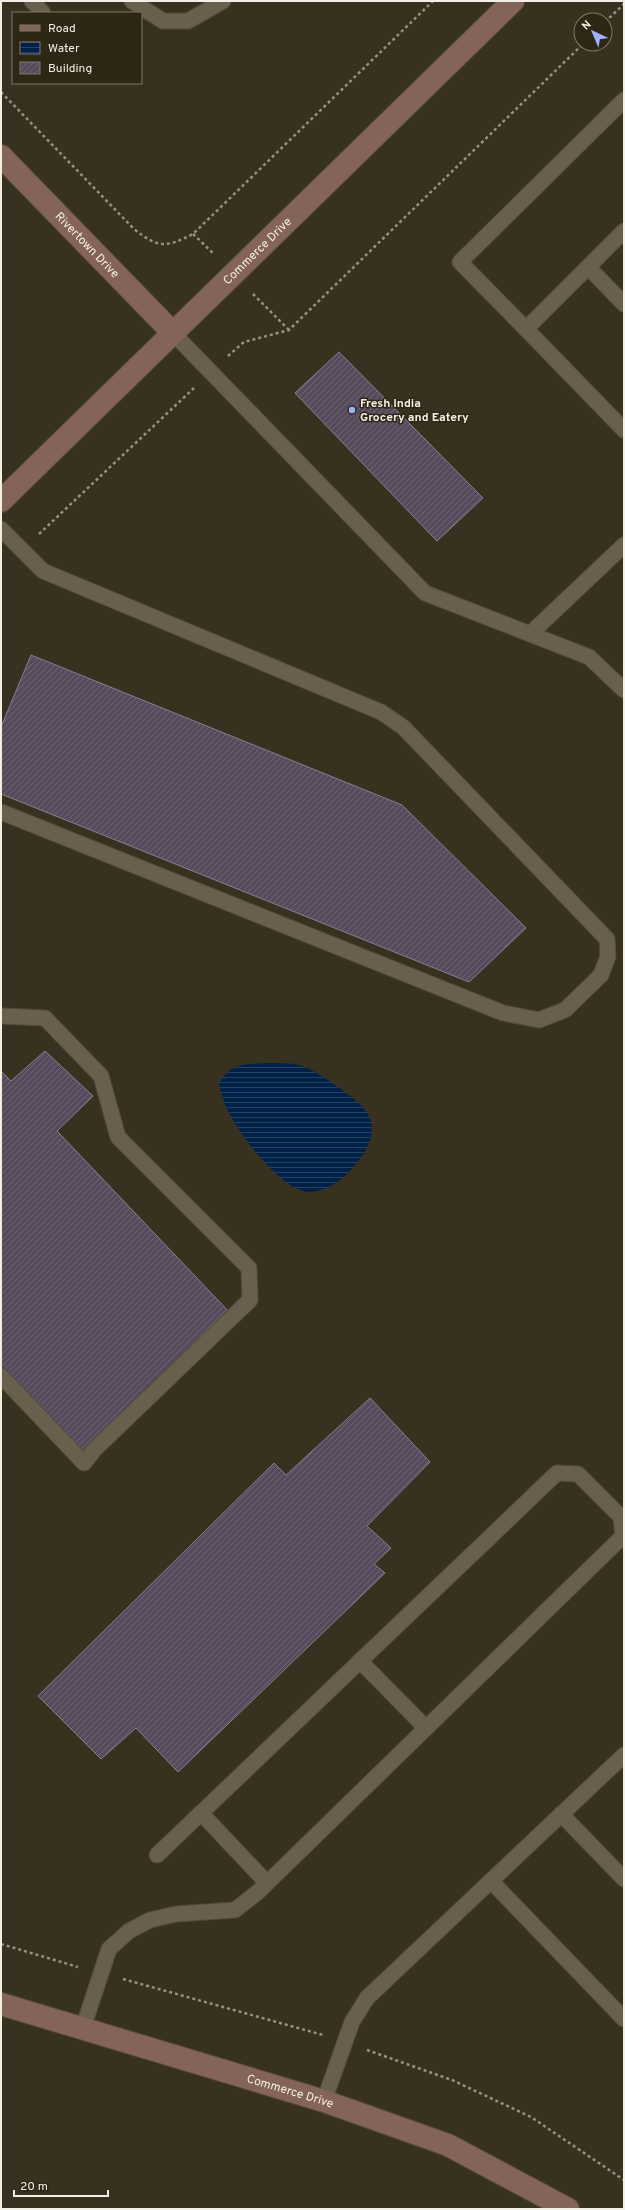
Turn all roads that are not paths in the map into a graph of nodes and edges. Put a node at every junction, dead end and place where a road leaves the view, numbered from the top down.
1 (32, 1) edge
2 (132, 1) edge
3 (223, 1) edge
4 (513, 1) edge
5 (42, 12) edge
6 (624, 100) edge
7 (1, 156) edge
8 (624, 231) edge
9 (588, 267) junction
10 (624, 304) edge
11 (526, 329) junction
12 (173, 333) junction
13 (624, 430) edge
14 (1, 502) edge
15 (1, 529) edge
16 (624, 545) edge
17 (530, 634) junction
18 (624, 690) edge
19 (1, 812) edge
20 (1, 1016) edge
21 (1, 1376) edge
22 (360, 1661) junction
23 (426, 1728) junction
24 (624, 1755) edge
25 (201, 1814) junction
26 (561, 1814) junction
27 (157, 1855) dead end
28 (624, 1879) edge
29 (491, 1881) junction
30 (267, 1883) junction
31 (1, 2004) edge
32 (624, 2019) edge
33 (82, 2028) junction
34 (324, 2100) junction
35 (568, 2209) edge

1 - 5 lane
2 - 3 lane
4 - 12 street, Commerce Drive
6 - 11 lane
7 - 12 street, Rivertown Drive
8 - 9 lane
9 - 10 lane
9 - 11 lane
11 - 13 lane
12 - 14 street, Commerce Drive
12 - 17 lane
15 - 19 lane
16 - 17 lane
17 - 18 lane
20 - 21 lane
22 - 23 lane
22 - 23 lane
22 - 25 lane
23 - 30 lane
24 - 26 lane
25 - 27 lane
25 - 30 lane
26 - 28 lane
26 - 29 lane
29 - 32 lane
29 - 34 lane
30 - 33 lane
31 - 33 street, Commerce Drive
33 - 34 street, Commerce Drive
34 - 35 street, Commerce Drive

